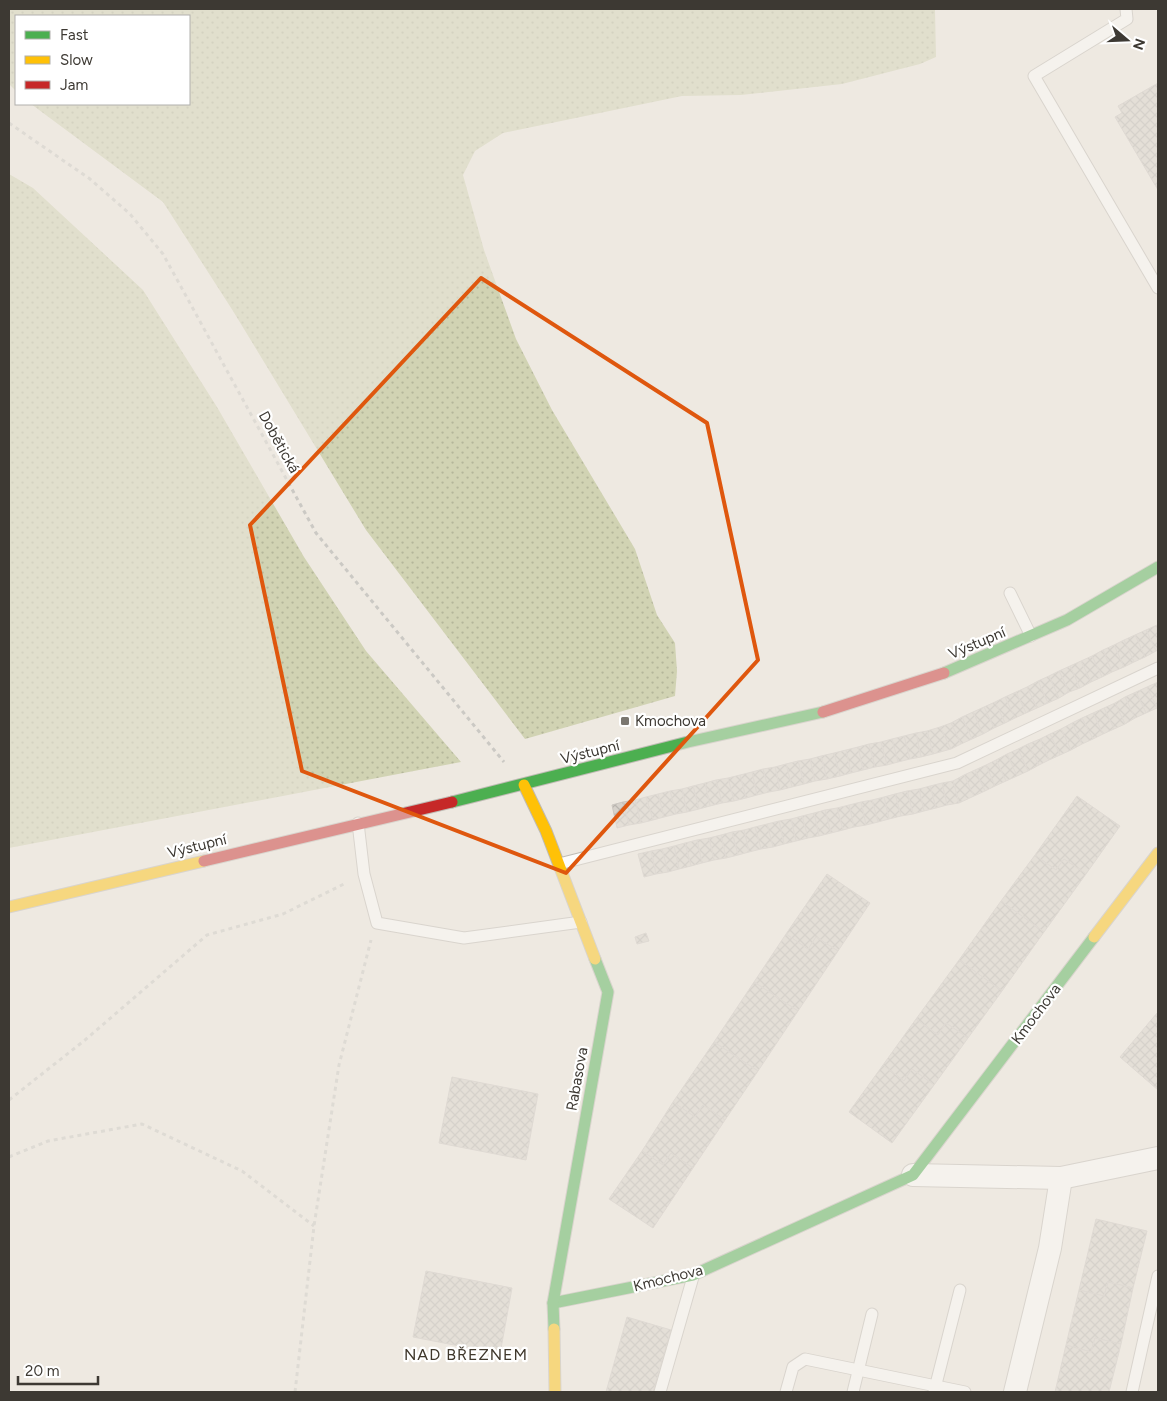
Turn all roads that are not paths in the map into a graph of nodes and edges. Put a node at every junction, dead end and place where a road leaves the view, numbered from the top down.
1 (1126, 9) edge
2 (1158, 288) edge
3 (1158, 567) edge
4 (1010, 593) dead end
5 (1031, 636) junction
6 (1158, 668) edge
7 (524, 785) junction
8 (358, 823) junction
9 (1158, 853) edge
10 (559, 864) junction
11 (9, 907) edge
12 (581, 922) junction
13 (1158, 1158) edge
14 (914, 1175) junction
15 (1061, 1178) junction
16 (694, 1275) junction
17 (1158, 1276) edge
18 (960, 1290) dead end
19 (553, 1303) junction
20 (872, 1314) dead end
21 (858, 1369) junction
22 (935, 1389) edge
23 (554, 1392) edge
24 (660, 1392) edge
25 (786, 1392) edge
26 (853, 1392) edge
27 (965, 1392) edge
28 (1015, 1392) edge
29 (1132, 1392) edge

1 - 2 lane
3 - 5 street, Výstupní
4 - 5 lane
5 - 7 street, Výstupní
6 - 10 lane
7 - 8 street, Výstupní
7 - 10 street, Rabasova
8 - 11 street, Výstupní
8 - 12 lane
9 - 14 street, Kmochova
10 - 12 street, Rabasova
12 - 19 street, Rabasova
13 - 15 street, Kmochova
14 - 15 street, Kmochova
14 - 16 street, Kmochova
15 - 28 street
16 - 19 street, Kmochova
16 - 24 lane
17 - 29 lane
18 - 22 lane
19 - 23 street, Rabasova
20 - 21 lane
21 - 22 lane
21 - 25 lane
21 - 26 lane
22 - 27 lane

